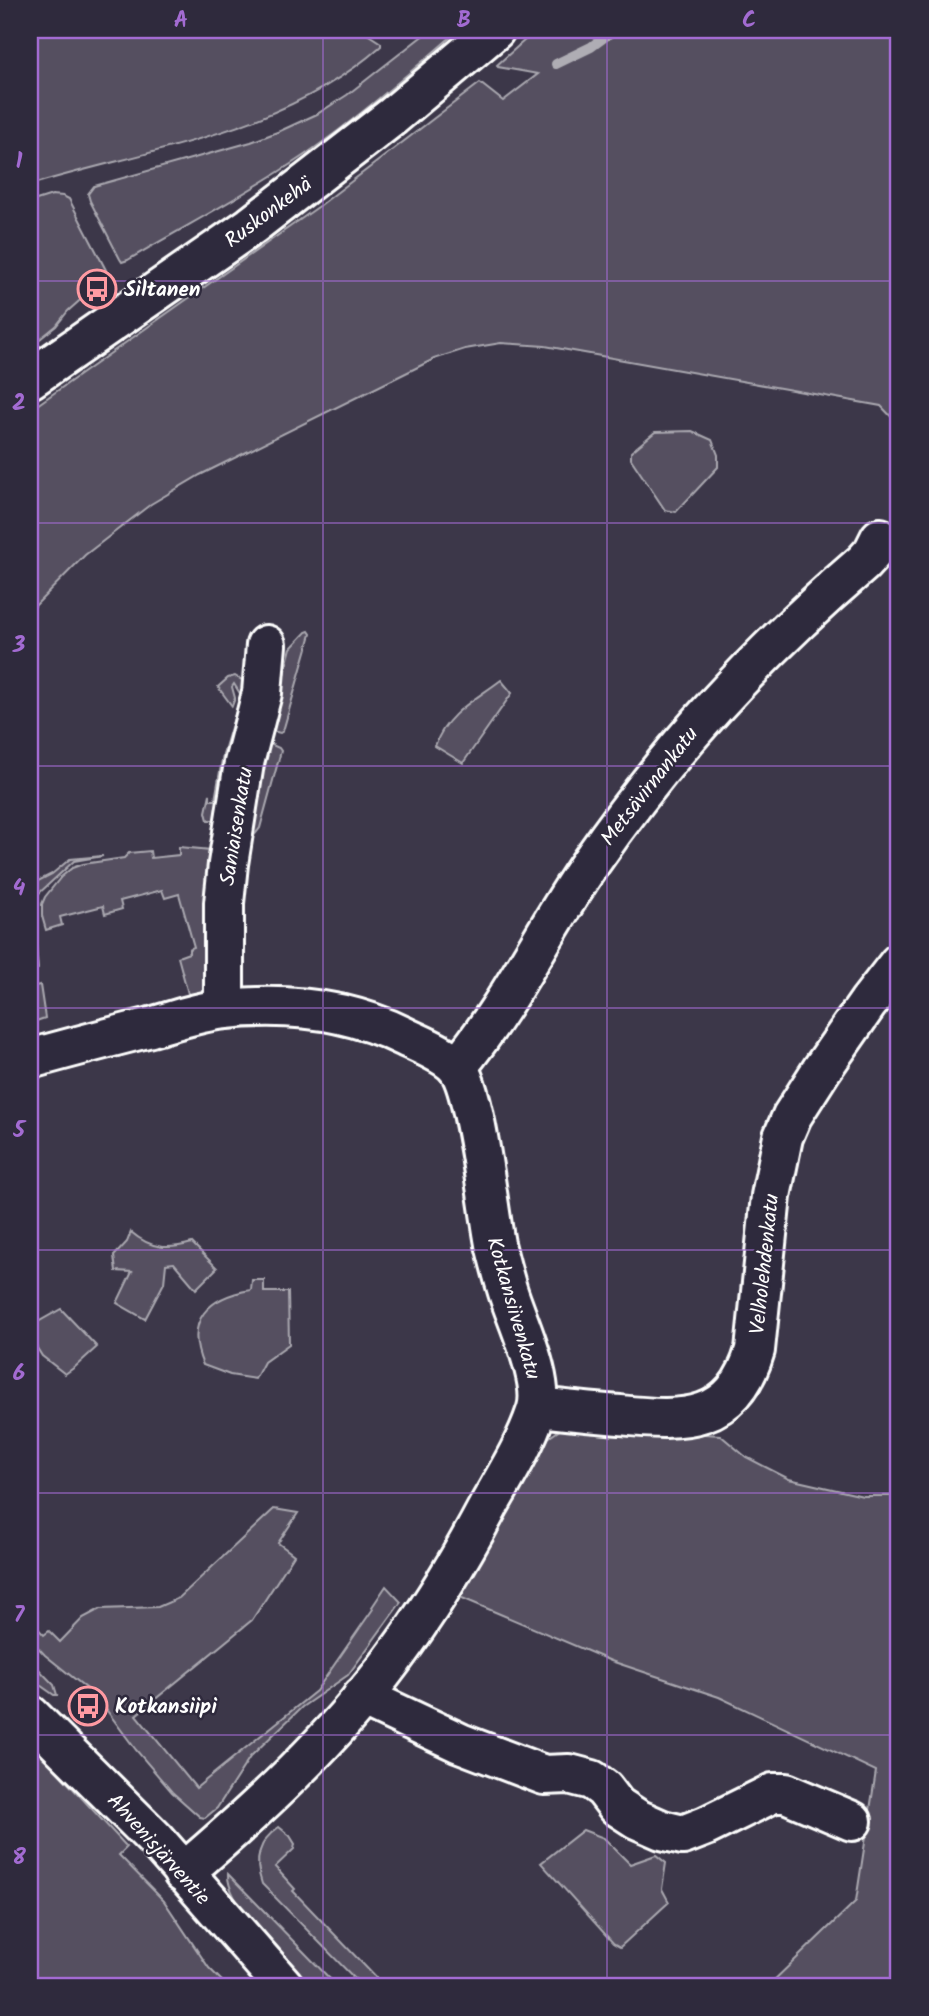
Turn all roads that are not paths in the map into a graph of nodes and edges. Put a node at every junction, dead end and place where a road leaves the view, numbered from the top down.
1 (495, 30) edge
2 (30, 379) edge
3 (880, 538) dead end
4 (266, 645) dead end
5 (899, 963) edge
6 (224, 1009) junction
7 (30, 1059) edge
8 (457, 1068) junction
9 (538, 1407) junction
10 (362, 1698) junction
11 (30, 1715) edge
12 (852, 1821) dead end
13 (183, 1873) junction
14 (284, 1986) edge

1 - 2 street, Ruskonkehä
3 - 8 street, Metsävirnankatu
4 - 6 street, Saniaisenkatu
5 - 9 street, Velholehdenkatu
6 - 7 street
6 - 8 street
8 - 9 street, Kotkansiivenkatu
9 - 10 street, Kotkansiivenkatu
10 - 12 street
10 - 13 street, Kotkansiivenkatu
11 - 13 street, Ahvenisjärventie
13 - 14 street, Ahvenisjärventie

